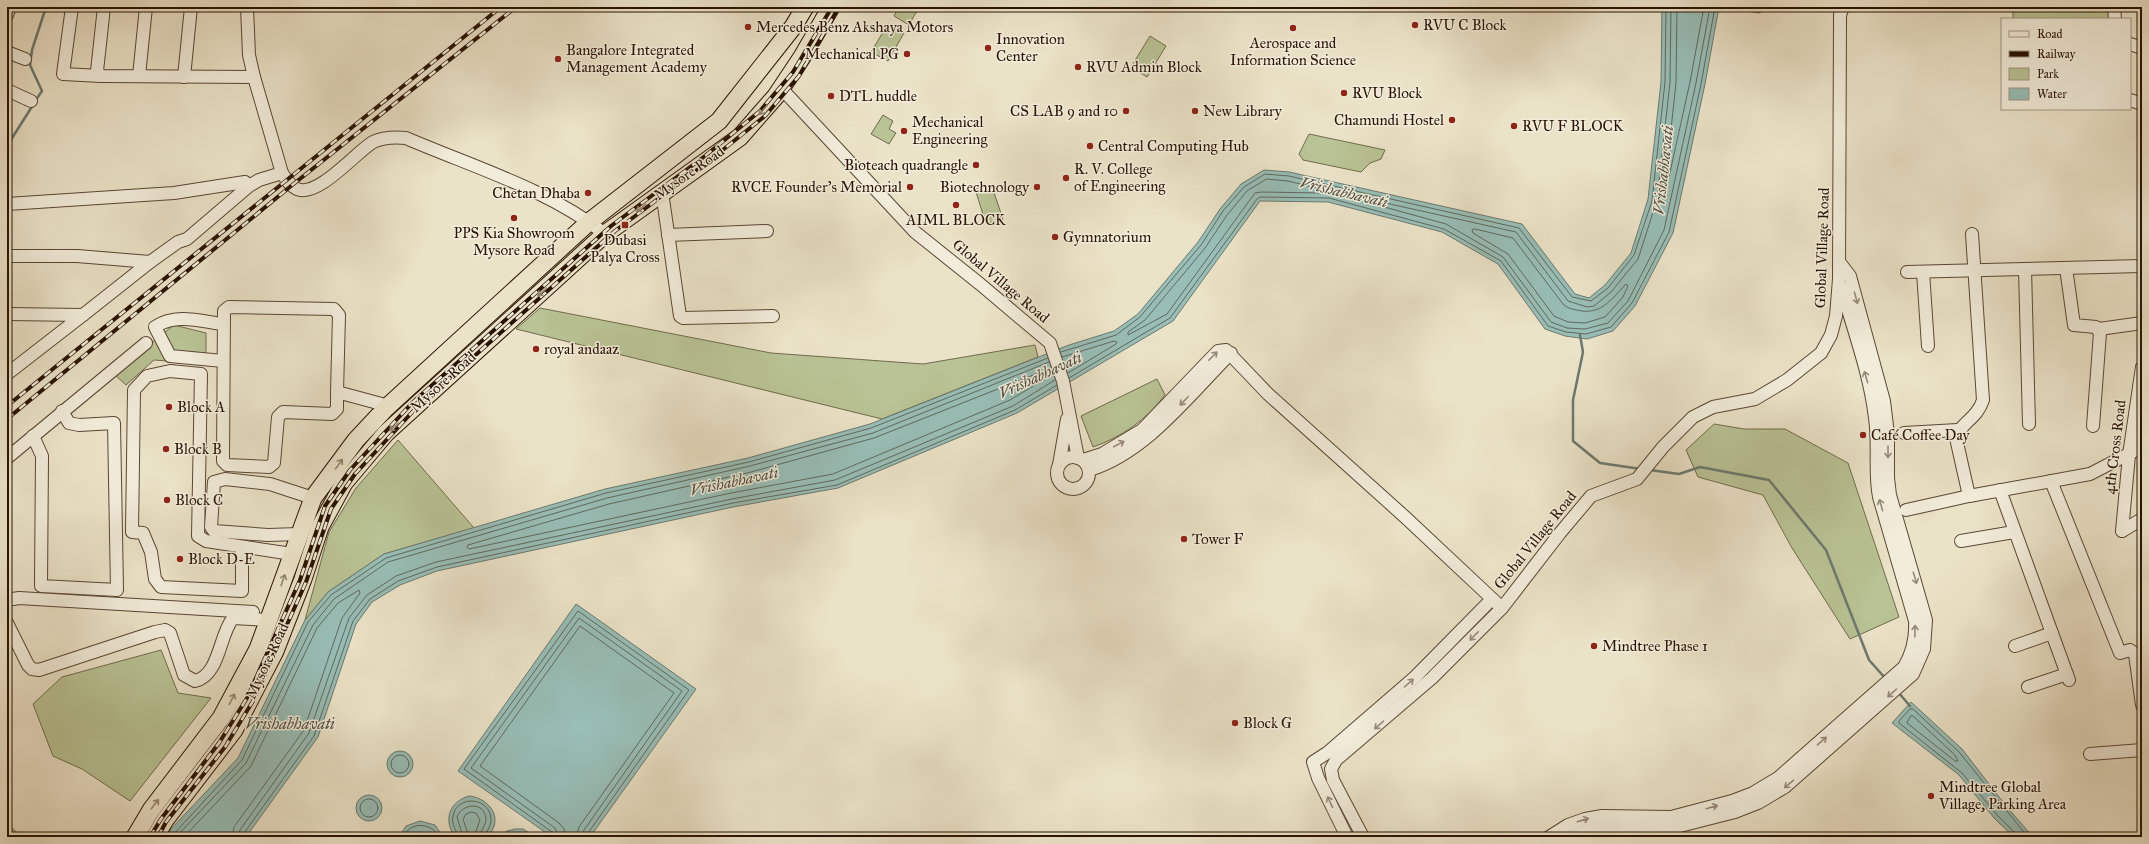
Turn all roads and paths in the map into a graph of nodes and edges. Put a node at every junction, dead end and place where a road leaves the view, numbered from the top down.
1 (10, 7) edge
2 (72, 7) edge
3 (104, 7) edge
4 (146, 7) edge
5 (191, 7) edge
6 (247, 7) edge
7 (805, 7) edge
8 (831, 7) edge
9 (1843, 7) edge
10 (2114, 7) edge
11 (7, 15) edge
12 (2115, 18) edge
13 (2131, 44) edge
14 (2142, 48) edge
15 (7, 52) edge
16 (25, 59) dead end
17 (101, 76) junction
18 (139, 76) junction
19 (184, 77) junction
20 (254, 77) junction
21 (781, 88) junction
22 (7, 90) edge
23 (2131, 100) edge
24 (31, 101) dead end
25 (2142, 104) edge
26 (282, 173) junction
27 (245, 182) junction
28 (662, 192) junction
29 (7, 204) edge
30 (589, 222) junction
31 (767, 231) dead end
32 (606, 234) junction
33 (1972, 234) dead end
34 (668, 235) junction
35 (178, 242) junction
36 (7, 256) edge
37 (150, 262) junction
38 (1840, 263) junction
39 (2142, 266) edge
40 (2066, 268) junction
41 (2025, 269) junction
42 (1975, 270) junction
43 (1907, 272) dead end
44 (1923, 272) junction
45 (1839, 279) junction
46 (7, 314) edge
47 (83, 315) junction
48 (773, 316) dead end
49 (2142, 323) edge
50 (222, 324) junction
51 (2099, 329) junction
52 (146, 343) dead end
53 (1928, 346) dead end
54 (223, 361) junction
55 (22, 362) junction
56 (7, 363) edge
57 (2142, 366) edge
58 (7, 374) edge
59 (2140, 386) edge
60 (337, 392) junction
61 (389, 406) junction
62 (62, 411) junction
63 (1068, 414) junction
64 (2029, 424) dead end
65 (2093, 426) dead end
66 (1958, 430) junction
67 (1904, 433) dead end
68 (33, 436) junction
69 (2142, 447) edge
70 (2129, 455) junction
71 (7, 458) edge
72 (1083, 463) junction
73 (1059, 465) junction
74 (2051, 481) junction
75 (2000, 490) junction
76 (1969, 496) junction
77 (313, 498) junction
78 (1906, 510) dead end
79 (2142, 519) edge
80 (2014, 532) junction
81 (299, 534) junction
82 (1962, 541) dead end
83 (242, 547) junction
84 (292, 554) junction
85 (1492, 599) junction
86 (7, 600) edge
87 (1502, 608) junction
88 (234, 614) junction
89 (270, 617) junction
90 (7, 623) edge
91 (2052, 633) junction
92 (2015, 646) dead end
93 (1909, 671) junction
94 (2028, 687) dead end
95 (2142, 705) edge
96 (1869, 707) junction
97 (2142, 750) edge
98 (2090, 754) dead end
99 (1359, 836) edge
100 (135, 837) edge
101 (155, 837) edge
102 (1347, 837) edge
103 (1549, 837) edge
104 (1570, 837) edge

1 - 11 street
2 - 17 street
3 - 17 street
4 - 18 street
5 - 19 street
6 - 20 street
7 - 30 highway, Mysore Road
8 - 21 highway, Mysore Road
9 - 38 street, Global Village Road
10 - 12 street
13 - 14 street
15 - 16 street
17 - 18 street
18 - 19 street
19 - 20 street
20 - 26 street
21 -> 28 highway, Mysore Road
21 - 63 street, Global Village Road
22 - 24 street
23 - 25 street
26 - 27 street
26 - 30 street
26 - 35 street
27 - 29 street
27 - 35 street
28 -> 32 highway, Mysore Road
28 - 34 street
30 - 32 street
30 - 61 highway, Mysore Road
31 - 34 street
32 -> 101 highway, Mysore Road
33 - 42 street
34 - 48 street
35 - 37 street
36 - 37 street
37 - 47 street
38 - 45 street, Global Village Road
38 -> 93 street
39 - 40 street
40 - 41 street
40 - 51 street
41 - 42 street
41 - 64 street
42 - 44 street
42 - 66 street
43 - 44 street
44 - 53 street
45 - 87 street, Global Village Road
93 -> 45 street
46 - 47 street
47 - 55 street
49 - 51 street
50 - 54 street
50 - 54 street
50 - 60 street
51 - 65 street
52 - 62 street
54 - 60 street
55 - 56 street
55 - 58 street
57 - 59 street, 4th Cross Road
59 - 70 street, 4th Cross Road
60 - 61 street
77 -> 61 highway, Mysore Road
62 - 68 street
62 - 68 street
63 - 72 street, Global Village Road
63 - 73 street, Global Village Road
66 - 67 street
66 - 76 street
68 - 71 street
69 - 70 street
70 - 74 street
70 - 79 street, 4th Cross Road
72 - 73 street
72 - 73 street, Global Village Road
72 - 85 street
74 - 75 street
74 - 95 street
75 - 76 street
75 - 80 street
76 - 78 street
77 - 81 highway, Mysore Road
77 - 81 street
80 - 82 street
80 - 91 street
81 - 84 highway, Mysore Road
83 - 83 street
83 - 84 street
89 -> 84 highway, Mysore Road
85 - 87 street
102 -> 85 street
86 - 88 street
87 -> 99 street, Global Village Road
88 - 89 street
88 - 90 street
100 -> 89 highway, Mysore Road
91 - 92 street
91 - 94 street
93 - 96 street
103 -> 96 street
96 -> 104 street
97 - 98 street

